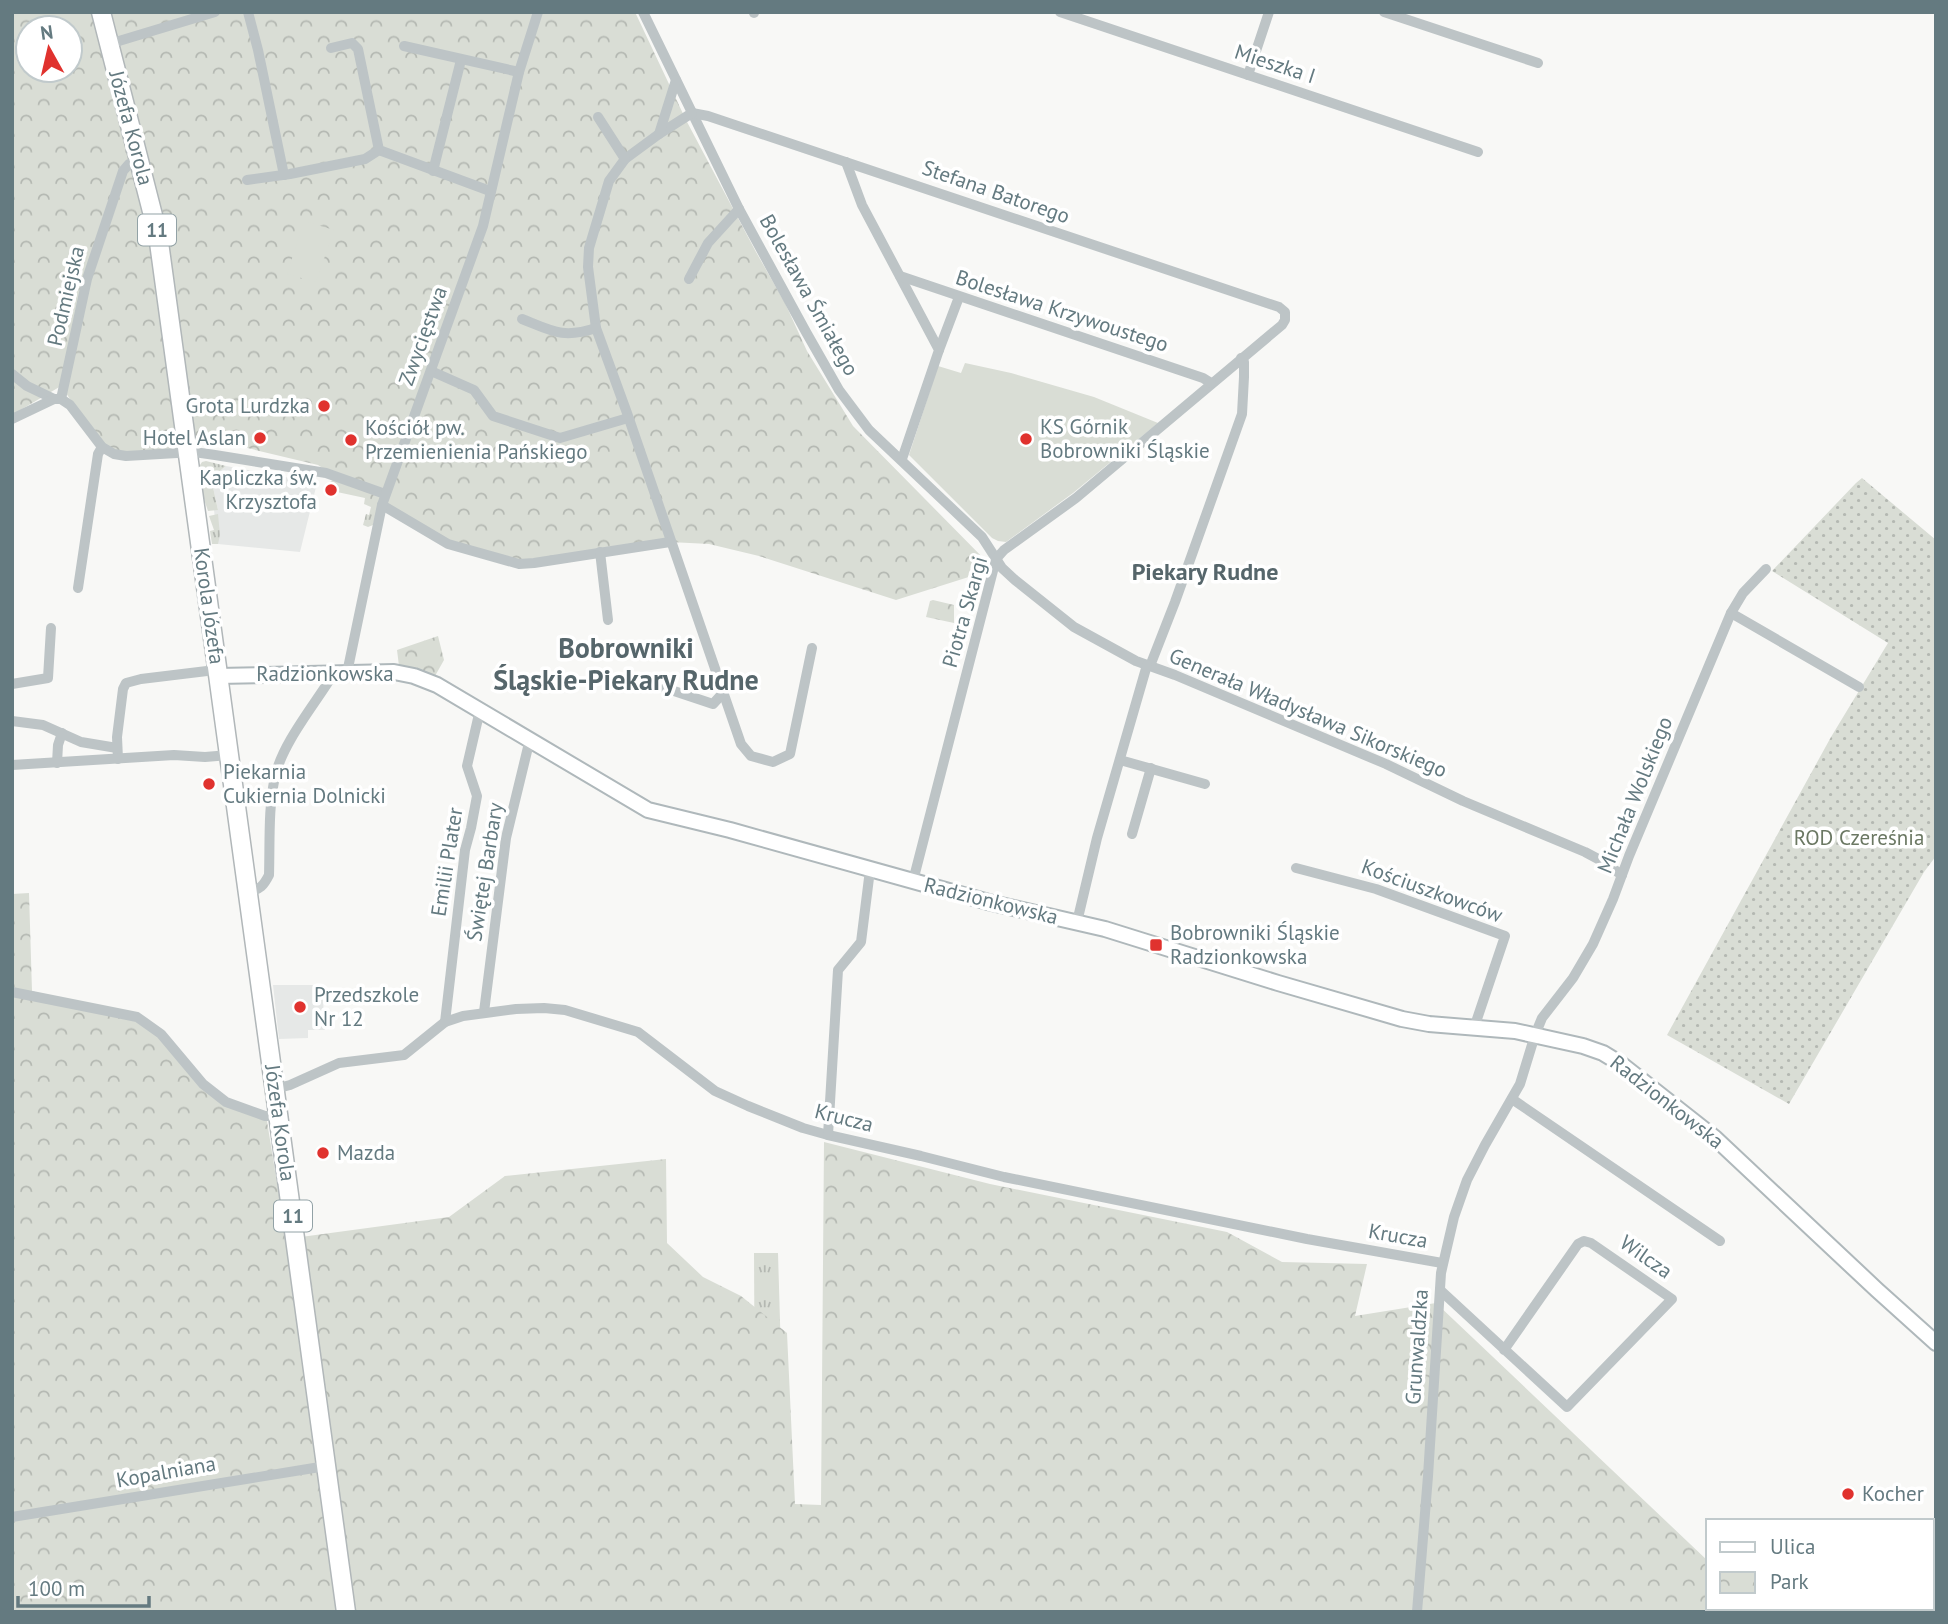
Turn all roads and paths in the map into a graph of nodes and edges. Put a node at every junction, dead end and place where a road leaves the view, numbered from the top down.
1 (101, 12) edge
2 (215, 12) edge
3 (248, 12) edge
4 (538, 12) edge
5 (643, 12) edge
6 (1060, 12) edge
7 (1269, 12) edge
8 (1384, 12) edge
9 (109, 44) junction
10 (404, 46) dead end
11 (331, 48) dead end
12 (461, 60) junction
13 (1538, 63) dead end
14 (519, 72) junction
15 (1248, 75) junction
16 (676, 80) junction
17 (692, 113) junction
18 (598, 117) dead end
19 (659, 134) junction
20 (379, 150) junction
21 (1478, 152) dead end
22 (625, 159) junction
23 (140, 161) junction
24 (846, 162) junction
25 (283, 170) junction
26 (433, 171) junction
27 (247, 180) dead end
28 (490, 191) junction
29 (739, 209) junction
30 (900, 276) junction
31 (689, 279) dead end
32 (959, 297) junction
33 (1285, 312) joint
34 (522, 319) dead end
35 (596, 328) junction
36 (939, 350) junction
37 (1241, 358) junction
38 (431, 371) junction
39 (12, 374) edge
40 (1211, 383) junction
41 (27, 387) junction
42 (57, 399) junction
43 (29, 411) junction
44 (628, 418) junction
45 (12, 419) edge
46 (102, 447) junction
47 (189, 453) junction
48 (902, 459) junction
49 (384, 500) junction
50 (670, 542) junction
51 (600, 552) junction
52 (996, 559) junction
53 (1766, 569) dead end
54 (78, 589) dead end
55 (1731, 614) junction
56 (608, 620) dead end
57 (51, 628) dead end
58 (812, 648) dead end
59 (1149, 665) junction
60 (213, 673) junction
61 (341, 673) junction
62 (12, 684) edge
63 (1859, 687) dead end
64 (665, 688) dead end
65 (724, 692) junction
66 (480, 710) junction
67 (12, 721) edge
68 (62, 733) junction
69 (530, 739) junction
70 (118, 754) junction
71 (229, 755) junction
72 (1120, 760) junction
73 (57, 763) junction
74 (12, 765) edge
75 (1151, 768) junction
76 (1205, 784) dead end
77 (1132, 834) dead end
78 (1296, 868) dead end
79 (870, 870) junction
80 (1622, 875) junction
81 (913, 881) junction
82 (248, 892) junction
83 (1077, 922) junction
84 (12, 992) edge
85 (484, 1012) junction
86 (445, 1022) junction
87 (1474, 1028) junction
88 (1535, 1035) junction
89 (275, 1089) junction
90 (1512, 1099) junction
91 (279, 1116) junction
92 (828, 1135) junction
93 (1720, 1241) dead end
94 (1442, 1263) junction
95 (1440, 1290) junction
96 (1936, 1343) edge
97 (1504, 1350) junction
98 (326, 1466) junction
99 (12, 1517) edge
100 (346, 1612) edge
101 (1417, 1612) edge

1 - 9 highway, Józefa Korola / 11
2 - 9 street
3 - 25 street
4 - 14 street, Zwycięstwa
5 - 16 street, Bolesława Śmiałego
6 - 15 street, Mieszka I
7 - 15 street
8 - 13 street
9 - 23 highway, Józefa Korola / 11
10 - 12 street
11 - 20 street
12 - 14 street
12 - 26 street
14 - 28 street, Zwycięstwa
15 - 21 street, Mieszka I
16 - 17 street, Bolesława Śmiałego
16 - 19 street
17 - 19 street
17 - 24 street, Stefana Batorego
17 - 29 street, Bolesława Śmiałego
18 - 22 street
19 - 22 street
20 - 25 street
20 - 26 street
22 - 35 street
23 - 42 street, Podmiejska
23 - 47 highway, Józefa Korola / 11
24 - 30 street
24 - 33 street, Stefana Batorego
25 - 27 street
26 - 28 street
28 - 38 street, Zwycięstwa
29 - 31 street
29 - 48 street, Bolesława Śmiałego
30 - 32 street, Bolesława Krzywoustego
30 - 36 street
32 - 36 street
32 - 40 street, Bolesława Krzywoustego
33 - 37 street, Piotra Skargi
34 - 35 street
35 - 44 street
36 - 48 street
37 - 40 street, Piotra Skargi
37 - 59 street
38 - 44 street
38 - 49 street, Zwycięstwa
39 - 41 street
40 - 52 street, Piotra Skargi
41 - 42 street
41 - 43 street
42 - 43 street
42 - 46 street
43 - 45 street
44 - 50 street
46 - 47 street
46 - 54 street
47 - 49 street
47 - 60 highway, Korola Józefa / 11
48 - 52 street, Bolesława Śmiałego
49 - 51 street
49 - 61 street, Zwycięstwa
50 - 51 street
50 - 65 street
51 - 56 street
52 - 59 street, Generała Władysława Sikorskiego
52 - 81 street, Piotra Skargi
53 - 55 street, Michała Wolskiego
55 - 63 street
55 - 80 street, Michała Wolskiego
57 - 62 street
58 - 65 street
59 - 72 street
59 - 80 street, Generała Władysława Sikorskiego
60 - 61 street, Radzionkowska
60 - 70 street
60 - 71 highway, Józefa Korola / 11
61 - 66 street, Radzionkowska
61 - 82 street
64 - 65 street
66 - 69 street, Radzionkowska
66 - 86 street, Emilii Plater
67 - 68 street
68 - 70 street
68 - 73 street
69 - 79 street, Radzionkowska
69 - 85 street, Świętej Barbary
70 - 71 street
70 - 73 street
71 - 82 highway, Józefa Korola / 11
72 - 75 street
72 - 83 street
73 - 74 street
75 - 76 street
75 - 77 street
78 - 87 street, Kościuszkowców
79 - 81 street, Radzionkowska
79 - 92 street
80 - 88 street, Michała Wolskiego
81 - 83 street, Radzionkowska
82 - 89 highway, Józefa Korola / 11
83 - 87 street, Radzionkowska
84 - 91 street
85 - 86 street, Krucza
85 - 92 street, Krucza
86 - 89 street, Krucza
87 - 88 street, Radzionkowska
88 - 90 street, Grunwaldzka
88 - 96 street, Radzionkowska
89 - 91 highway, Józefa Korola / 11
90 - 93 street
90 - 94 street, Grunwaldzka
91 - 98 highway, Józefa Korola / 11
92 - 94 street, Krucza
94 - 95 street, Grunwaldzka
95 - 97 street
95 - 101 street, Grunwaldzka
97 - 97 street, Wilcza
98 - 99 street, Kopalniana
98 - 100 highway, Józefa Korola / 11

